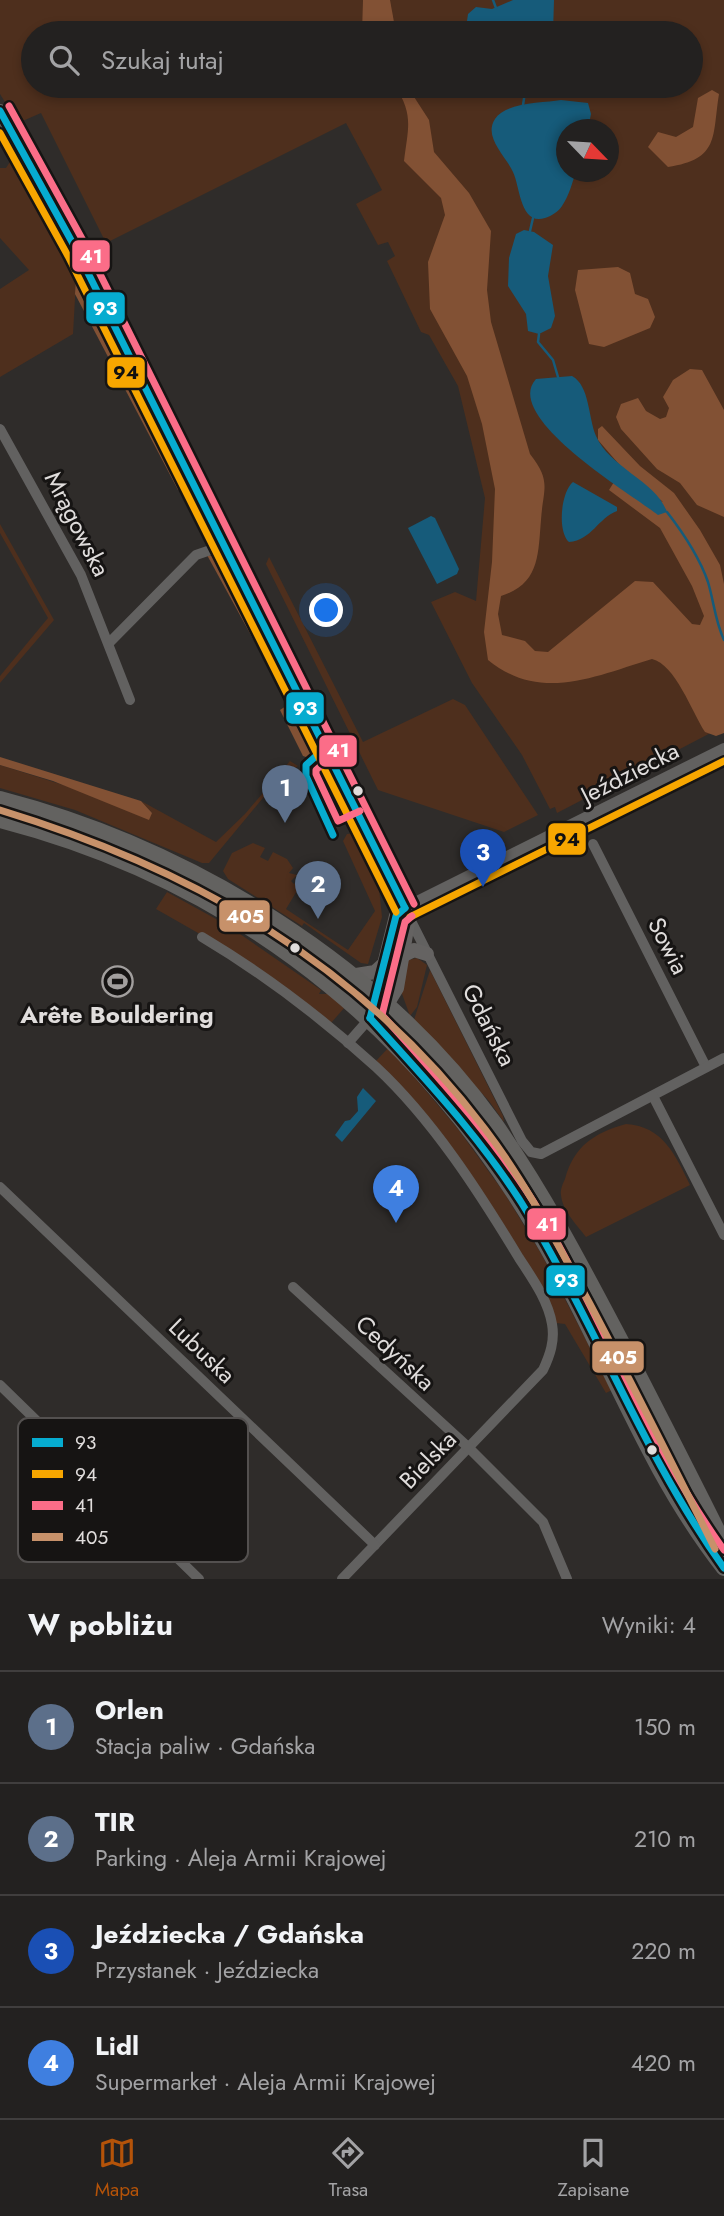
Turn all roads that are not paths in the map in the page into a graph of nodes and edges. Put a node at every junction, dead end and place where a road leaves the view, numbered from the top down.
1 (0, 111) edge
2 (0, 429) edge
3 (225, 545) junction
4 (108, 643) junction
5 (130, 700) dead end
6 (724, 749) edge
7 (0, 799) edge
8 (0, 820) edge
9 (593, 844) dead end
10 (407, 913) junction
11 (202, 937) dead end
12 (427, 954) junction
13 (393, 958) junction
14 (350, 976) junction
15 (381, 1002) junction
16 (370, 1018) junction
17 (348, 1042) junction
18 (724, 1058) edge
19 (706, 1067) junction
20 (653, 1096) junction
21 (0, 1187) edge
22 (724, 1235) edge
23 (293, 1287) dead end
24 (0, 1385) edge
25 (34, 1418) edge
26 (242, 1418) edge
27 (248, 1424) edge
28 (469, 1448) junction
29 (724, 1544) edge
30 (375, 1545) junction
31 (182, 1562) edge
32 (724, 1568) edge
33 (199, 1579) edge
34 (342, 1579) edge
35 (567, 1579) edge

1 - 3 main road, Gdańska
2 - 4 street, Mrągowska
3 - 4 street
3 - 10 main road, Gdańska
4 - 5 street, Mrągowska
6 - 10 street, Jeździecka
7 - 14 main road
8 - 16 main road
9 - 19 street, Sowia
10 - 12 street, Gdańska
10 - 13 main road
11 - 17 street
12 - 13 main road
12 - 20 street, Gdańska
13 - 14 main road
13 - 15 main road
14 - 15 main road
15 - 16 main road
15 - 29 main road
16 - 17 street
16 - 32 main road
17 - 28 street, Bielska
18 - 19 street
19 - 20 street
20 - 22 street
21 - 26 street, Lubuska
23 - 28 street, Cedyńska
24 - 25 street
27 - 30 street, Lubuska
28 - 30 street, Bielska
28 - 35 street, Cedyńska
30 - 34 street, Bielska
31 - 33 street

